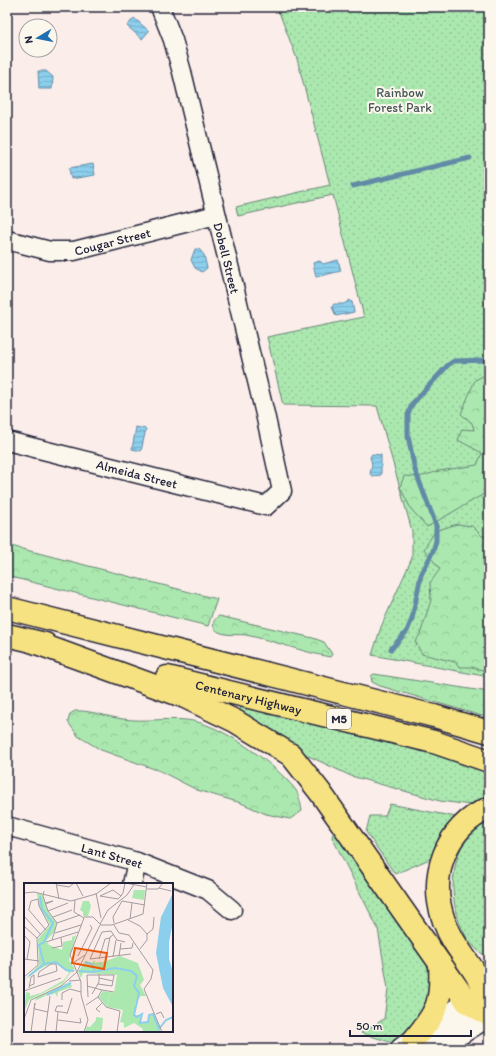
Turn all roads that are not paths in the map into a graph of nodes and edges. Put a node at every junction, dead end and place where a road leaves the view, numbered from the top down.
1 (160, 7) edge
2 (216, 215) junction
3 (7, 240) edge
4 (7, 441) edge
5 (266, 506) joint
6 (7, 608) edge
7 (7, 635) edge
8 (31, 641) junction
9 (489, 732) edge
10 (489, 761) edge
11 (489, 808) edge
12 (7, 826) edge
13 (137, 862) junction
14 (132, 883) edge
15 (232, 910) dead end
16 (440, 964) junction
17 (481, 987) edge
18 (489, 1015) edge
19 (456, 1041) edge
20 (407, 1045) edge
21 (435, 1049) edge

1 - 2 street, Dobell Street
2 - 3 street, Cougar Street
2 - 5 street, Dobell Street
4 - 5 street, Almeida Street
6 - 9 highway, Centenary Highway / M5
7 - 8 highway, Centenary Highway / M5
8 - 10 highway, Centenary Highway / M5
8 - 16 highway
11 - 17 highway
12 - 13 street, Lant Street
13 - 14 street
13 - 15 street, Lant Street
16 - 17 highway
16 - 20 highway
17 - 18 highway
17 - 20 main road
18 - 19 main road
19 - 21 main road

